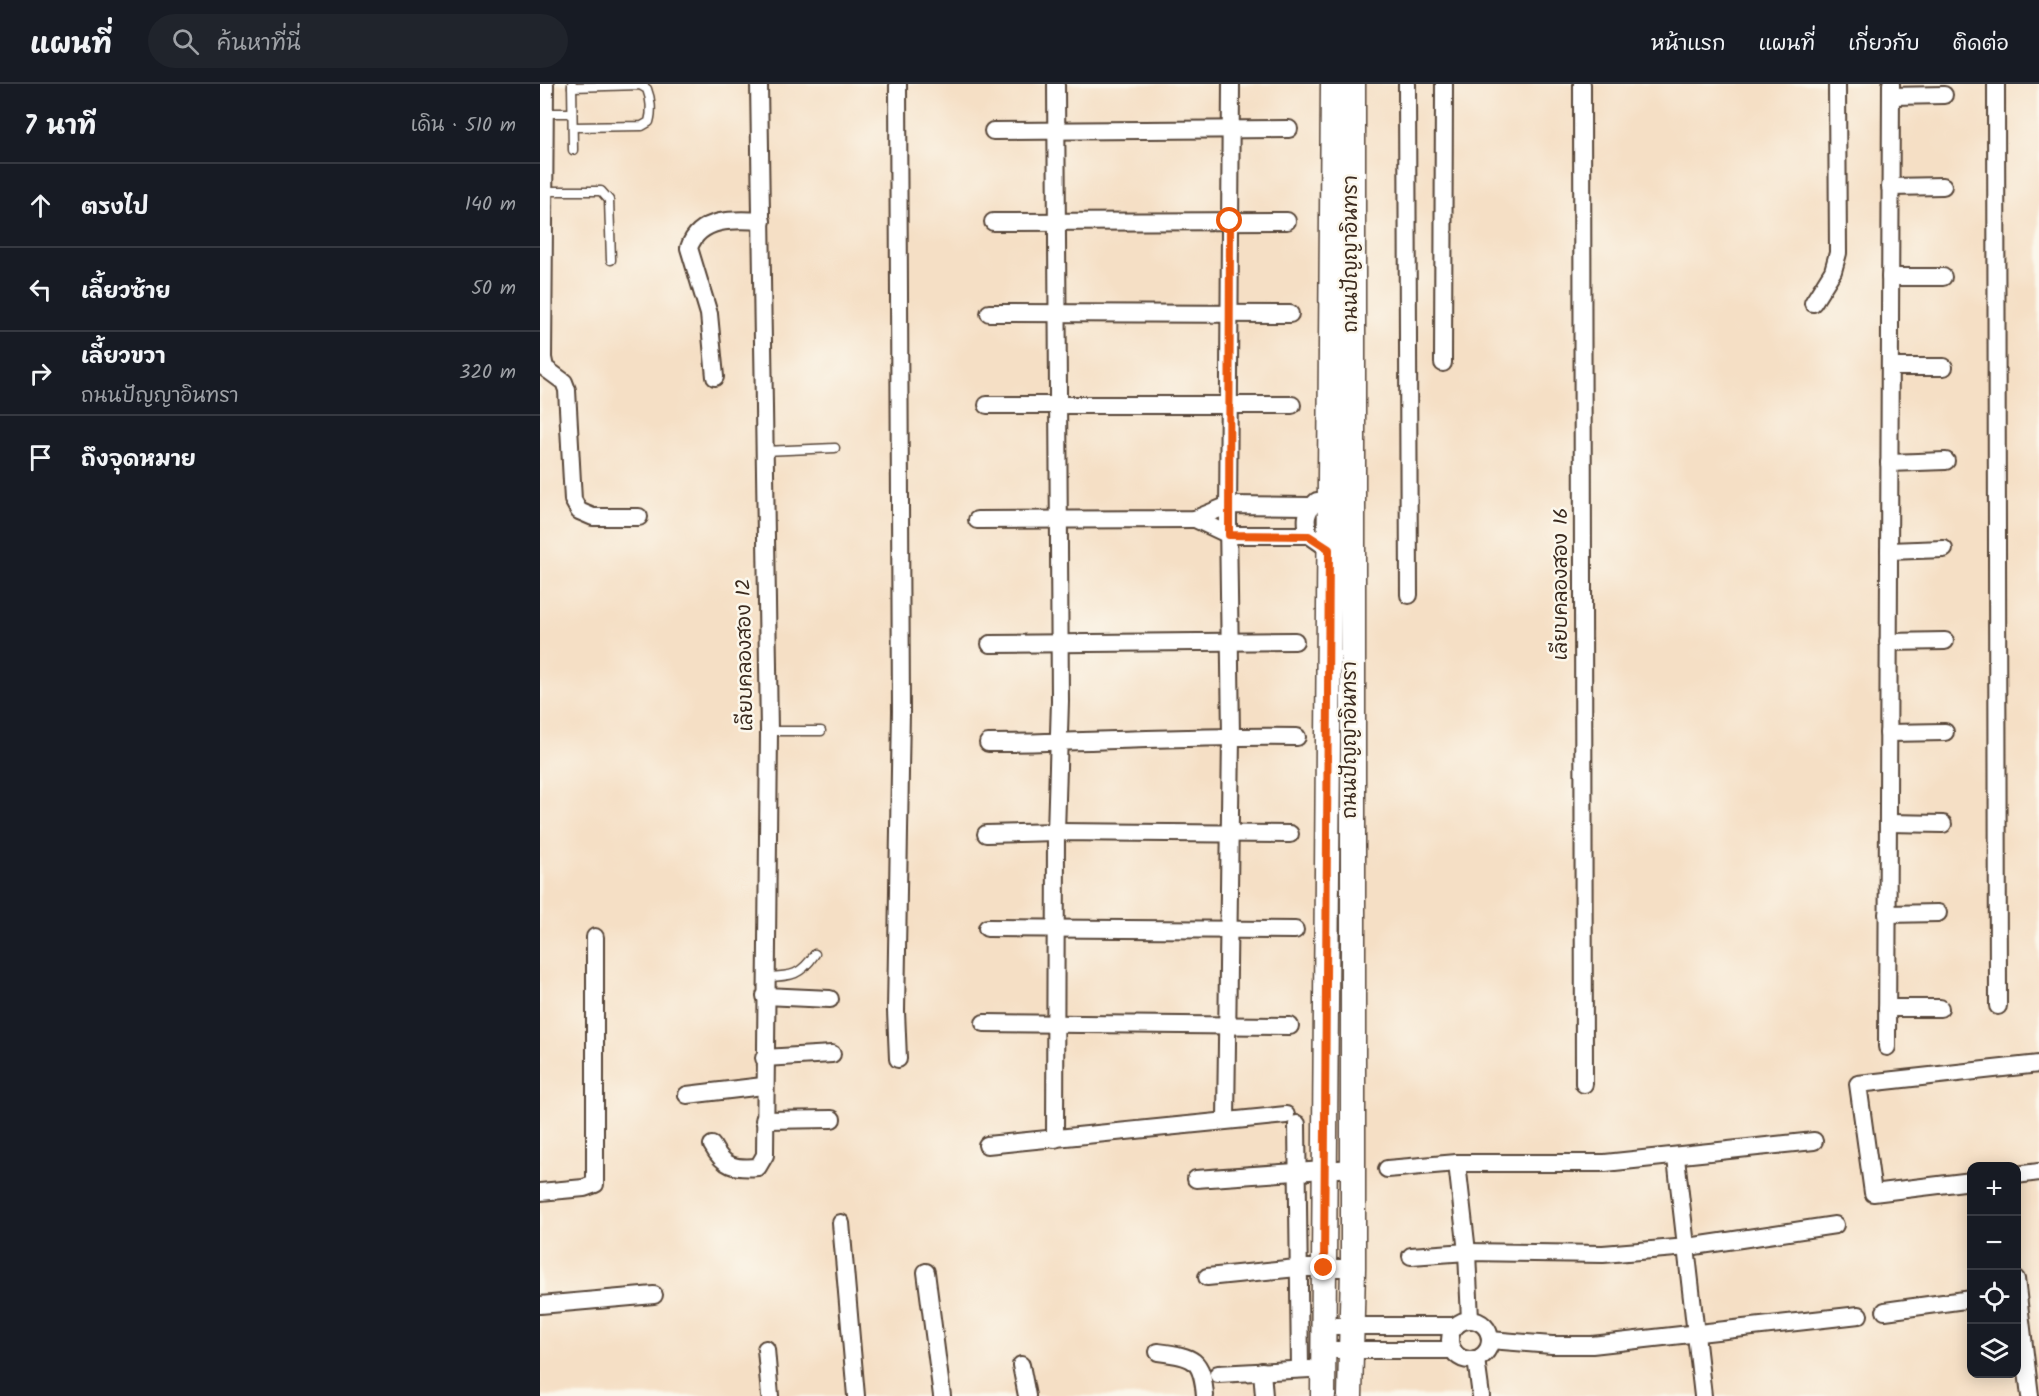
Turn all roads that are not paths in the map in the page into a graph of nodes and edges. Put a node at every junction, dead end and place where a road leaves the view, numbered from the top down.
1 (545, 84) edge
2 (759, 84) edge
3 (898, 84) edge
4 (1056, 84) edge
5 (1231, 84) edge
6 (1334, 84) edge
7 (1353, 84) edge
8 (1407, 84) edge
9 (1444, 84) edge
10 (1582, 84) edge
11 (1836, 84) edge
12 (1996, 84) edge
13 (572, 86) edge
14 (1891, 90) edge
15 (1944, 95) dead end
16 (545, 113) junction
17 (572, 113) junction
18 (573, 127) junction
19 (1231, 129) junction
20 (1289, 129) dead end
21 (1056, 130) junction
22 (993, 131) dead end
23 (573, 150) dead end
24 (1943, 186) dead end
25 (1890, 187) junction
26 (545, 191) junction
27 (762, 221) junction
28 (1230, 221) junction
29 (1287, 221) dead end
30 (993, 222) dead end
31 (1056, 222) junction
32 (611, 260) dead end
33 (1890, 277) junction
34 (1943, 277) dead end
35 (1813, 303) dead end
36 (1230, 312) junction
37 (989, 313) dead end
38 (1056, 313) junction
39 (1290, 314) dead end
40 (1443, 363) dead end
41 (1890, 366) junction
42 (1944, 366) dead end
43 (716, 377) dead end
44 (1056, 403) junction
45 (987, 405) dead end
46 (1229, 405) junction
47 (1292, 405) dead end
48 (835, 448) dead end
49 (764, 451) junction
50 (1946, 460) dead end
51 (1889, 462) junction
52 (1341, 491) junction
53 (1229, 505) junction
54 (1310, 506) junction
55 (639, 517) dead end
56 (1195, 519) junction
57 (977, 520) dead end
58 (1057, 520) junction
59 (1229, 535) junction
60 (1309, 536) junction
61 (1340, 549) junction
62 (1944, 549) dead end
63 (1889, 551) junction
64 (1409, 595) dead end
65 (1945, 640) dead end
66 (1230, 641) junction
67 (1295, 641) dead end
68 (1888, 642) junction
69 (1059, 643) junction
70 (990, 644) dead end
71 (769, 731) junction
72 (820, 731) dead end
73 (1945, 732) dead end
74 (1888, 733) junction
75 (1231, 736) junction
76 (1297, 736) dead end
77 (987, 743) dead end
78 (1059, 743) junction
79 (1888, 823) junction
80 (1943, 824) dead end
81 (1056, 832) junction
82 (1229, 832) junction
83 (986, 834) dead end
84 (1290, 834) dead end
85 (1938, 913) dead end
86 (1887, 914) junction
87 (987, 928) dead end
88 (1056, 929) junction
89 (1227, 930) junction
90 (1295, 930) dead end
91 (595, 937) dead end
92 (816, 954) dead end
93 (765, 977) junction
94 (765, 996) junction
95 (830, 999) dead end
96 (1998, 1006) dead end
97 (1887, 1008) junction
98 (1940, 1008) dead end
99 (984, 1023) dead end
100 (1055, 1023) junction
101 (1227, 1024) junction
102 (1290, 1026) dead end
103 (1887, 1047) dead end
104 (832, 1054) dead end
105 (764, 1058) junction
106 (898, 1059) dead end
107 (2039, 1064) edge
108 (1584, 1084) dead end
109 (763, 1086) junction
110 (687, 1095) dead end
111 (832, 1119) dead end
112 (764, 1120) junction
113 (1227, 1120) junction
114 (1055, 1138) junction
115 (1814, 1141) dead end
116 (712, 1145) dead end
117 (987, 1145) dead end
118 (1676, 1158) junction
119 (1457, 1163) junction
120 (1352, 1168) junction
121 (1324, 1169) junction
122 (1386, 1169) dead end
123 (1298, 1171) junction
124 (2039, 1172) edge
125 (2021, 1174) edge
126 (1196, 1179) dead end
127 (1967, 1181) edge
128 (540, 1192) edge
129 (841, 1223) dead end
130 (1835, 1225) dead end
131 (1688, 1247) junction
132 (1467, 1252) junction
133 (1411, 1256) dead end
134 (1297, 1268) junction
135 (1324, 1268) junction
136 (1353, 1268) junction
137 (926, 1272) dead end
138 (1207, 1277) dead end
139 (654, 1295) dead end
140 (1967, 1300) edge
141 (540, 1305) edge
142 (1885, 1311) dead end
143 (1859, 1315) dead end
144 (2021, 1321) edge
145 (1463, 1323) junction
146 (1325, 1326) junction
147 (1352, 1326) junction
148 (1698, 1333) junction
149 (1490, 1340) junction
150 (766, 1348) dead end
151 (1453, 1350) junction
152 (1352, 1351) junction
153 (1158, 1352) dead end
154 (1476, 1359) junction
155 (1316, 1362) junction
156 (1021, 1365) dead end
157 (1262, 1371) junction
158 (1218, 1374) dead end
159 (770, 1396) edge
160 (856, 1396) edge
161 (942, 1396) edge
162 (1027, 1396) edge
163 (1205, 1396) edge
164 (1264, 1396) edge
165 (1323, 1396) edge
166 (1350, 1396) edge
167 (1481, 1396) edge
168 (1703, 1396) edge
169 (2030, 1396) edge

1 - 16 street
2 - 27 street, เลียบคลองสอง 12
3 - 106 street
4 - 21 street
5 - 19 street
6 - 52 street, ถนนปัญญาอินทรา
7 - 52 street, ถนนปัญญาอินทรา
8 - 64 street
9 - 40 street
10 - 108 street, เลียบคลองสอง 16
11 - 35 street
12 - 96 street
13 - 17 lane
13 - 18 lane
14 - 15 street
14 - 25 street
16 - 17 lane
16 - 26 street
17 - 18 lane
18 - 23 lane
19 - 20 street
19 - 21 street
19 - 28 street
21 - 22 street
21 - 31 street
24 - 25 street
25 - 33 street
26 - 32 lane
26 - 55 street
27 - 43 street
27 - 49 street, เลียบคลองสอง 12
28 - 29 street
28 - 31 street
28 - 36 street
30 - 31 street
31 - 38 street
33 - 34 street
33 - 41 street
36 - 38 street
36 - 39 street
36 - 46 street
37 - 38 street
38 - 44 street
41 - 42 street
41 - 51 street
44 - 45 street
44 - 46 street
44 - 58 street
46 - 47 street
46 - 53 street
48 - 49 lane
49 - 71 street, เลียบคลองสอง 12
50 - 51 street
51 - 63 street
52 - 54 street
52 - 61 street, ถนนปัญญาอินทรา
53 - 54 street
53 - 56 street
53 - 59 street
54 - 60 street
56 - 58 street
56 - 59 street
57 - 58 street
58 - 69 street
59 - 60 street
59 - 66 street
60 - 61 street
61 - 120 street, ถนนปัญญาอินทรา
61 - 121 street, ถนนปัญญาอินทรา
62 - 63 street
63 - 68 street
65 - 68 street
66 - 67 street
66 - 69 street
66 - 75 street
68 - 74 street
69 - 70 street
69 - 78 street
71 - 72 lane
71 - 93 street, เลียบคลองสอง 12
73 - 74 street
74 - 79 street
75 - 76 street
75 - 78 street
75 - 82 street
77 - 78 street
78 - 81 street
79 - 80 street
79 - 86 street
81 - 82 street
81 - 83 street
81 - 88 street
82 - 84 street
82 - 89 street
85 - 86 street
86 - 97 street
87 - 88 street
88 - 89 street
88 - 100 street
89 - 90 street
89 - 101 street
91 - 128 street
92 - 93 lane
93 - 94 street, เลียบคลองสอง 12
94 - 95 street
94 - 105 street, เลียบคลองสอง 12
97 - 98 street
97 - 103 street
99 - 100 street
100 - 101 street
100 - 114 street
101 - 102 street
101 - 113 street
104 - 105 street
105 - 109 street, เลียบคลองสอง 12
107 - 127 street
109 - 110 street
109 - 112 street, เลียบคลองสอง 12
111 - 112 street
112 - 116 street, เลียบคลองสอง 12
113 - 114 street
113 - 123 street
114 - 117 street
115 - 118 street
118 - 119 street
118 - 131 street
119 - 122 street
119 - 132 street
120 - 121 street
120 - 136 street, ถนนปัญญาอินทรา
121 - 123 street
121 - 135 street, ถนนปัญญาอินทรา
123 - 126 street
123 - 134 street
124 - 125 street
129 - 160 street
130 - 131 street
131 - 132 street
131 - 148 street
132 - 133 street
132 - 145 street
134 - 135 street
134 - 138 street
134 - 155 street
135 - 136 street
135 - 146 street, ถนนปัญญาอินทรา
136 - 147 street, ถนนปัญญาอินทรา
137 - 161 street
139 - 141 street
140 - 142 street
143 - 148 street
144 - 169 street
145 - 147 street
145 - 149 street
145 - 151 street
146 - 147 street
146 - 155 street, ถนนปัญญาอินทรา
147 - 152 street, ถนนปัญญาอินทรา
148 - 149 street
148 - 168 street
149 - 154 street
150 - 159 street
151 - 152 street
151 - 154 street
152 - 155 street
152 - 166 street, ถนนปัญญาอินทรา
153 - 163 street
154 - 167 street
155 - 157 street
155 - 165 street, ถนนปัญญาอินทรา
156 - 162 street
157 - 158 street
157 - 164 street

